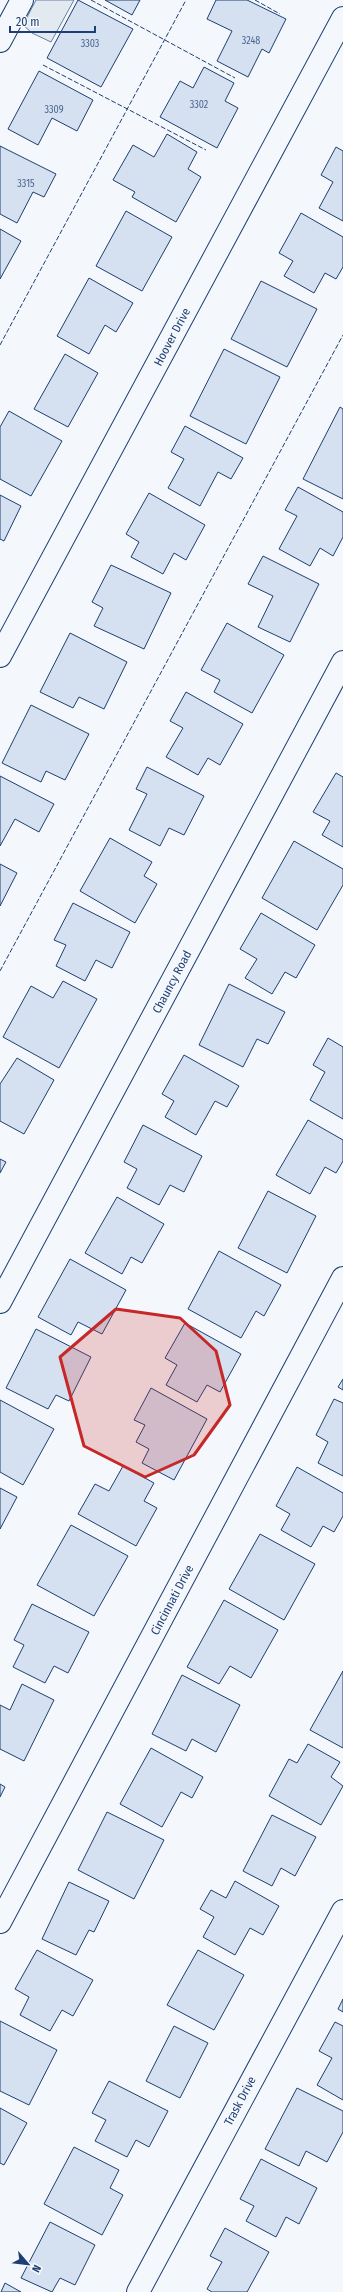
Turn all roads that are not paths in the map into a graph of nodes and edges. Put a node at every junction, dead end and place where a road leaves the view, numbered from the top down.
1 (22, 0) edge
2 (343, 18) edge
3 (0, 41) edge
4 (0, 656) edge
5 (343, 662) edge
6 (343, 1278) edge
7 (0, 1302) edge
8 (343, 1910) edge
9 (0, 1922) edge
10 (138, 2292) edge

1 - 3 street
2 - 4 street, Hoover Drive
5 - 7 street, Chauncy Road
6 - 9 street, Cincinnati Drive
8 - 10 street, Trask Drive

